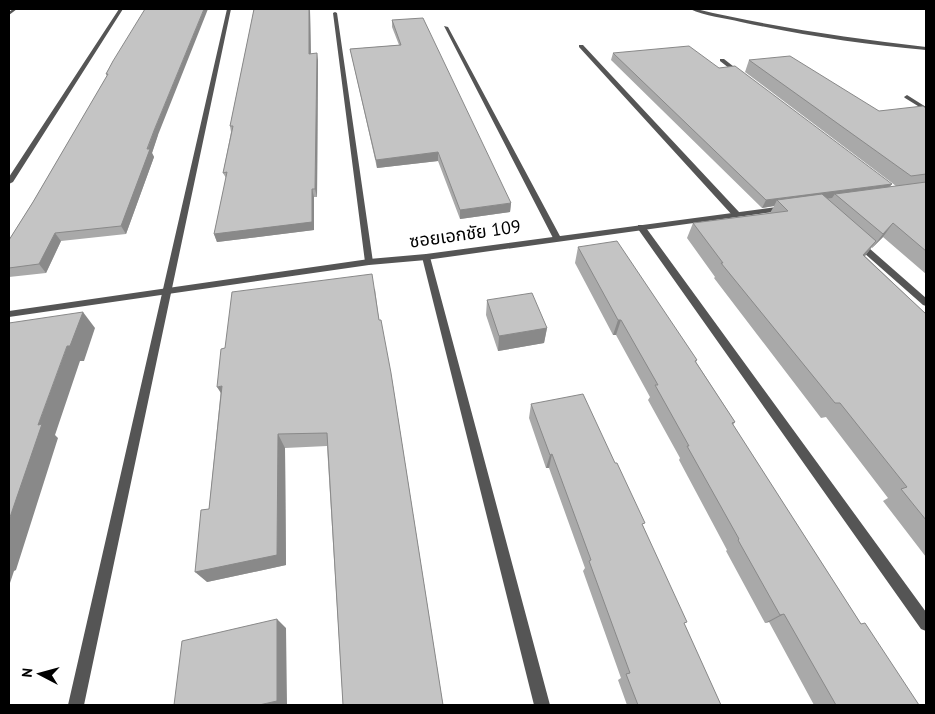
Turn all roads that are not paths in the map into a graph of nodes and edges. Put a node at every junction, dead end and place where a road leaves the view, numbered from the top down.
1 (121, 9) edge
2 (229, 9) edge
3 (692, 9) edge
4 (335, 13) dead end
5 (446, 27) dead end
6 (581, 46) dead end
7 (926, 49) edge
8 (722, 60) dead end
9 (746, 78) edge
10 (907, 97) dead end
11 (926, 109) edge
12 (9, 182) edge
13 (789, 208) edge
14 (736, 214) junction
15 (641, 227) junction
16 (556, 238) junction
17 (852, 238) edge
18 (426, 257) junction
19 (369, 262) junction
20 (167, 292) junction
21 (926, 303) edge
22 (9, 314) edge
23 (926, 624) edge
24 (76, 705) edge
25 (542, 705) edge

1 - 12 street
2 - 20 street
3 - 7 street
4 - 19 street
5 - 16 street
6 - 14 street
8 - 9 street
10 - 11 street
13 - 14 street, ซอยเอกชัย 109
14 - 15 street, ซอยเอกชัย 109
15 - 16 street, ซอยเอกชัย 109
15 - 23 street
16 - 18 street, ซอยเอกชัย 109
17 - 21 street
18 - 19 street, ซอยเอกชัย 109
18 - 25 street
19 - 20 street, ซอยเอกชัย 109
20 - 22 street, ซอยเอกชัย 109
20 - 24 street

